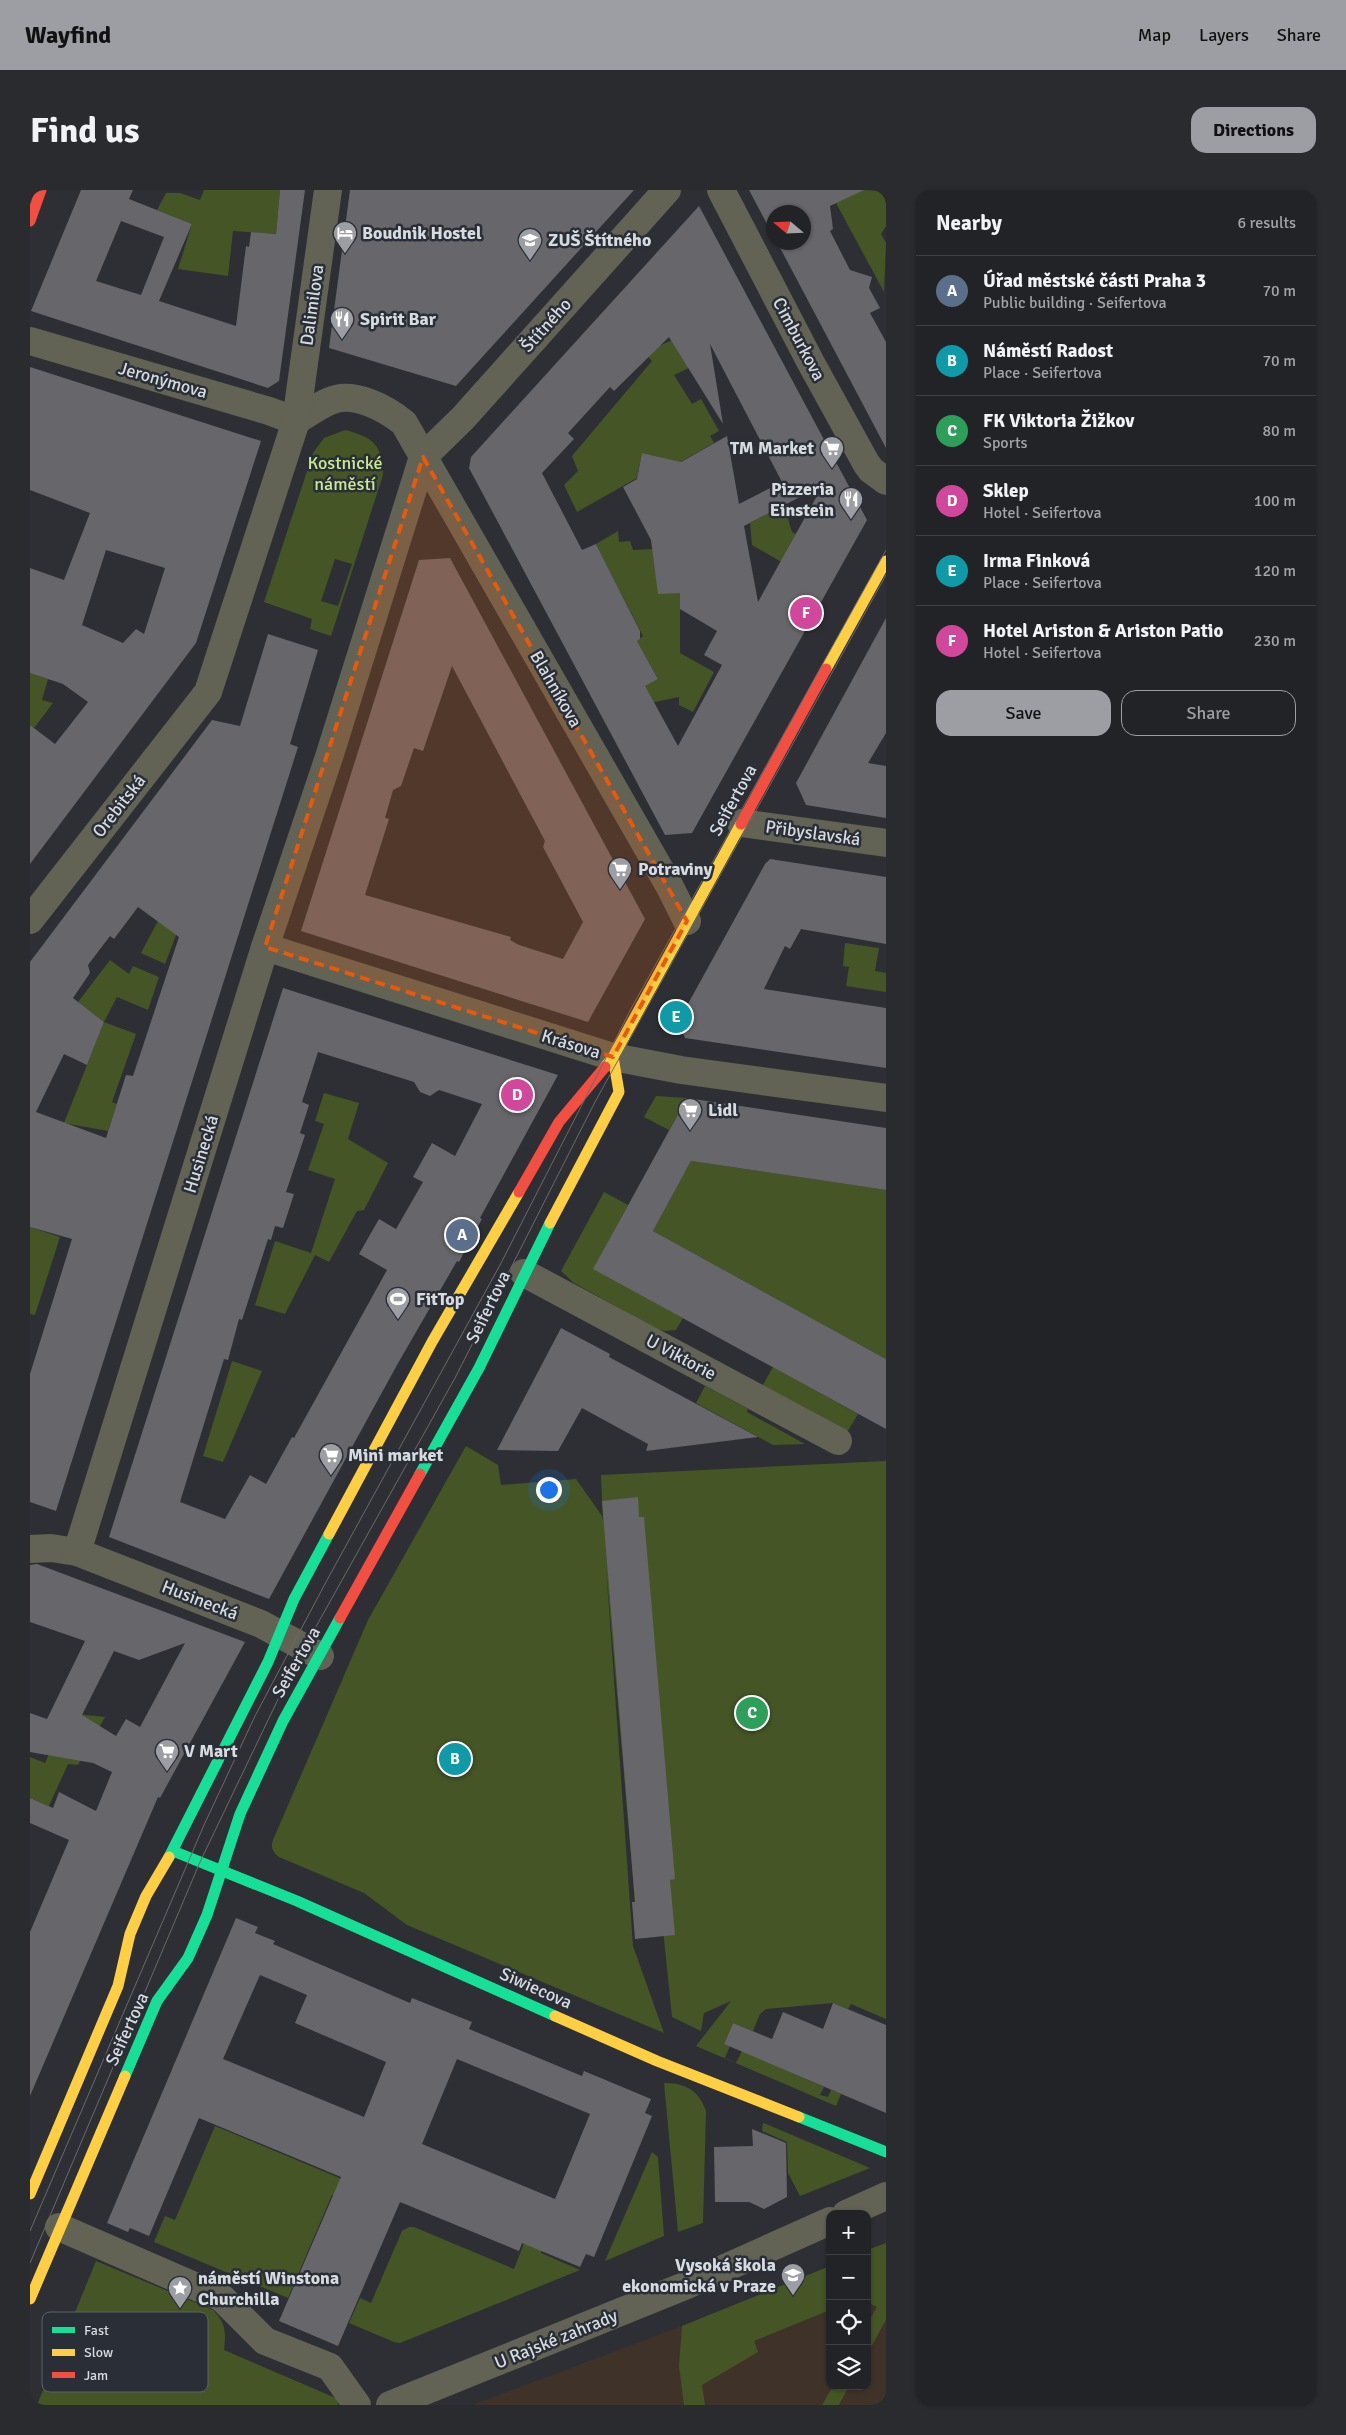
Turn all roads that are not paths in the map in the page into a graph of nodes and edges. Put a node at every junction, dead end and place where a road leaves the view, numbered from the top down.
1 (40, 190) edge
2 (328, 190) edge
3 (668, 190) edge
4 (721, 190) edge
5 (30, 221) edge
6 (30, 341) edge
7 (296, 421) junction
8 (423, 457) junction
9 (886, 481) edge
10 (886, 561) edge
11 (741, 822) junction
12 (886, 843) edge
13 (30, 920) edge
14 (687, 921) junction
15 (265, 946) junction
16 (613, 1057) junction
17 (886, 1098) edge
18 (524, 1273) junction
19 (838, 1441) dead end
20 (30, 1549) edge
21 (77, 1552) junction
22 (280, 1635) junction
23 (320, 1656) junction
24 (173, 1851) junction
25 (221, 1871) junction
26 (886, 2152) edge
27 (30, 2194) edge
28 (886, 2196) edge
29 (855, 2210) edge
30 (826, 2223) edge
31 (59, 2227) junction
32 (30, 2299) edge
33 (357, 2405) edge
34 (390, 2405) edge

1 - 5 street
2 - 7 street, Dalimilova
3 - 8 street, Štítného
4 - 9 street, Cimburkova
6 - 7 street, Jeronýmova
7 - 8 street
7 - 13 street, Orebitská
8 - 14 street, Blahníkova
8 - 15 street, Husinecká
10 - 11 street, Seifertova
11 - 12 street, Přibyslavská
11 - 14 street, Seifertova
14 - 16 street, Seifertova
15 - 16 street, Krásova
15 - 21 street, Husinecká
16 - 17 street, Krásova
16 - 18 street, Seifertova
16 - 22 street, Seifertova
18 - 19 street, U Viktorie
18 - 23 street, Seifertova
20 - 21 street, Husinecká
21 - 22 street, Husinecká
22 - 23 street, Husinecká
22 - 24 street, Seifertova
23 - 25 street, Seifertova
24 - 25 street, Siwiecova
24 - 27 street, Seifertova
25 - 26 street, Siwiecova
25 - 31 street, Seifertova
28 - 29 street
30 - 34 street, U Rajské zahrady
31 - 32 street, Seifertova
31 - 33 street

